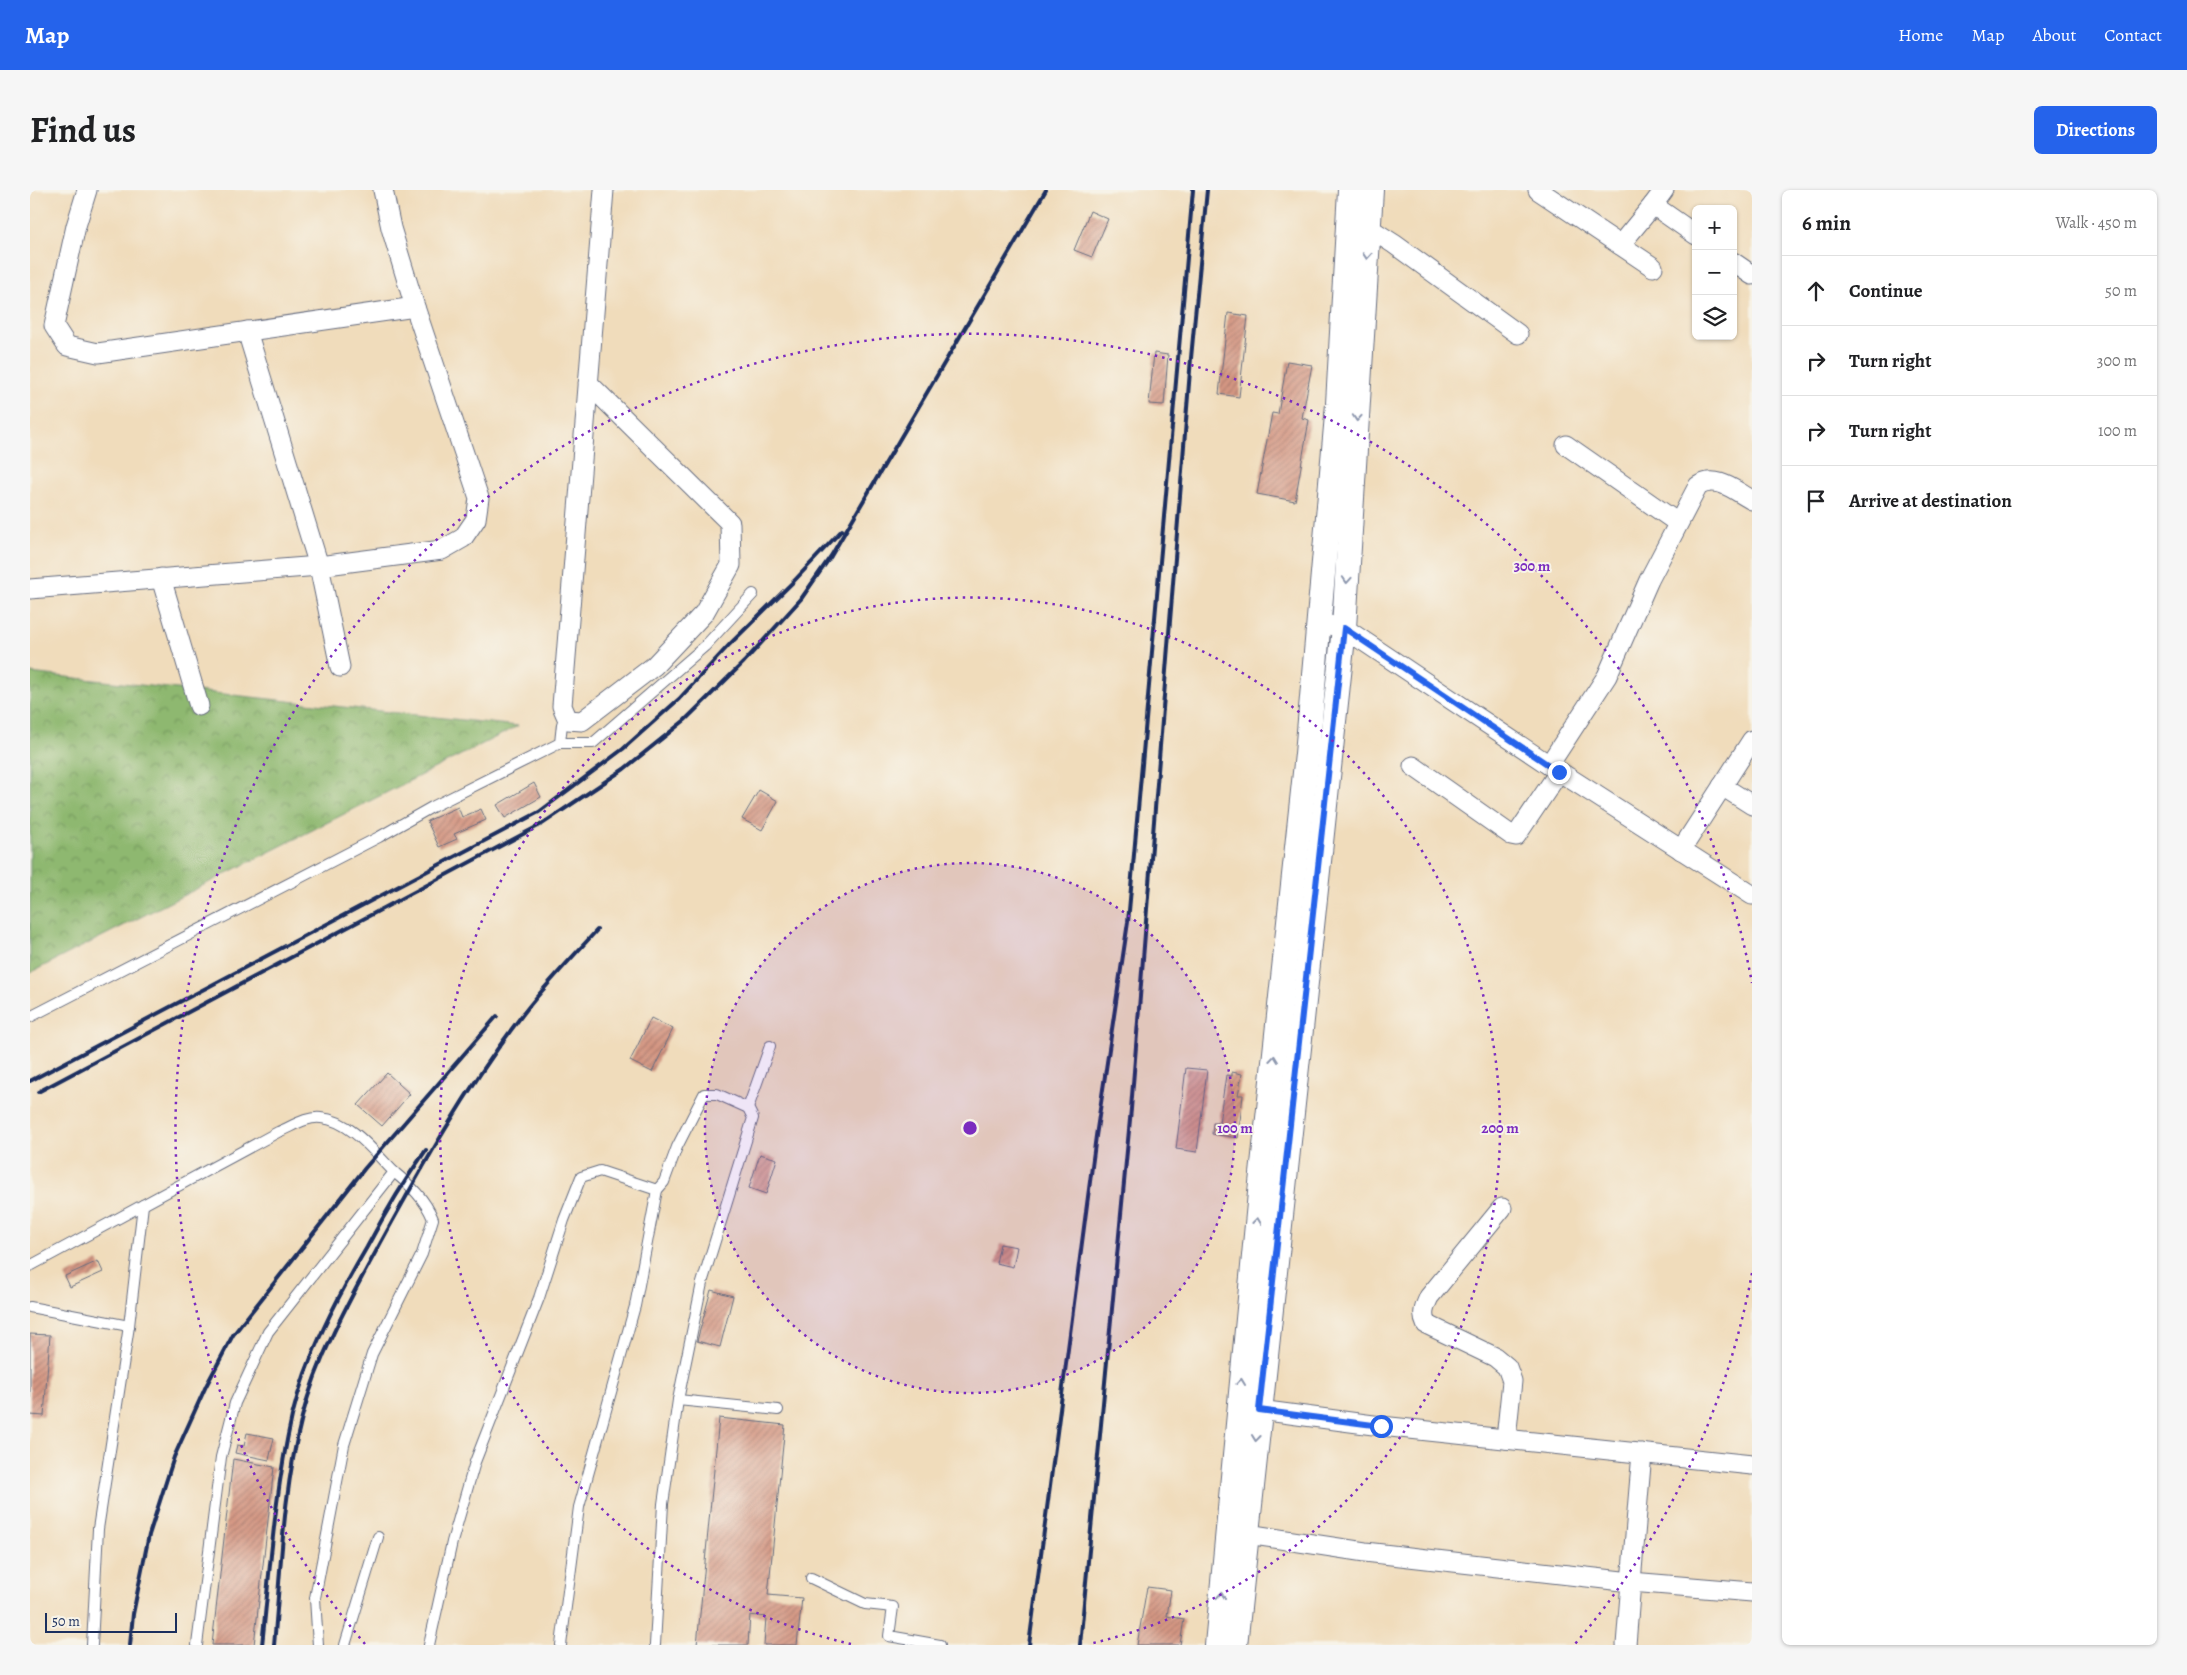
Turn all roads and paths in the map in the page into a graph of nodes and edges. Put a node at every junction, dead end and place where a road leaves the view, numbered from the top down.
1 (88, 190) edge
2 (383, 190) edge
3 (604, 190) edge
4 (1350, 190) edge
5 (1371, 190) edge
6 (1538, 190) edge
7 (1658, 198) edge
8 (1358, 226) junction
9 (1692, 232) edge
10 (1620, 245) junction
11 (1737, 265) edge
12 (1653, 267) dead end
13 (1752, 276) edge
14 (415, 307) junction
15 (247, 331) junction
16 (1518, 334) dead end
17 (588, 383) junction
18 (1566, 445) dead end
19 (1752, 500) edge
20 (1678, 523) junction
21 (318, 566) junction
22 (161, 578) junction
23 (30, 589) edge
24 (753, 594) dead end
25 (1318, 623) junction
26 (1344, 628) junction
27 (340, 667) dead end
28 (199, 706) dead end
29 (568, 720) junction
30 (1752, 740) edge
31 (560, 743) junction
32 (1413, 766) dead end
33 (1554, 769) junction
34 (1722, 786) junction
35 (1752, 805) edge
36 (1681, 850) junction
37 (1752, 896) edge
38 (30, 1017) edge
39 (770, 1046) dead end
40 (748, 1108) junction
41 (394, 1172) junction
42 (657, 1190) junction
43 (143, 1204) junction
44 (1502, 1208) dead end
45 (30, 1266) edge
46 (30, 1307) edge
47 (129, 1326) junction
48 (678, 1400) junction
49 (778, 1410) dead end
50 (1259, 1410) junction
51 (1506, 1439) junction
52 (1642, 1453) junction
53 (1752, 1464) edge
54 (1246, 1534) junction
55 (378, 1537) dead end
56 (812, 1578) dead end
57 (1631, 1582) junction
58 (1752, 1592) edge
59 (1224, 1644) edge
60 (92, 1645) edge
61 (197, 1645) edge
62 (318, 1645) edge
63 (345, 1645) edge
64 (429, 1645) edge
65 (561, 1645) edge
66 (655, 1645) edge
67 (940, 1645) edge
68 (1626, 1645) edge

1 - 15 street
2 - 14 street
3 - 17 street
4 - 8 street
5 - 8 street
6 - 10 street
7 - 9 street
7 - 10 street
8 - 16 street
8 - 25 street
8 -> 26 street
10 - 12 street
11 - 13 street
14 - 15 street
14 - 21 street
15 - 21 street
17 - 29 street
17 - 29 street
18 - 20 street
19 - 20 street
20 - 33 street
21 - 22 street
21 - 27 street
22 - 23 street
22 - 28 street
24 - 31 lane
25 - 26 street
59 -> 25 street
26 - 33 street
26 - 50 street
29 - 31 lane
30 - 34 street
31 - 38 lane
32 - 33 street
33 - 36 street
34 - 35 street
34 - 36 street
36 - 37 street
39 - 40 lane
40 - 42 lane
40 - 48 lane
41 - 43 lane
41 - 61 lane
41 - 62 lane
42 - 64 lane
42 - 65 lane
43 - 45 lane
43 - 47 lane
44 - 51 street
46 - 47 lane
47 - 60 lane
48 - 49 lane
48 - 66 lane
50 - 51 street
50 -> 54 street
51 - 52 street
52 - 53 street
52 - 57 street
54 - 57 street
54 - 59 street
55 - 63 lane
56 - 67 lane
57 - 58 street
57 - 68 street

